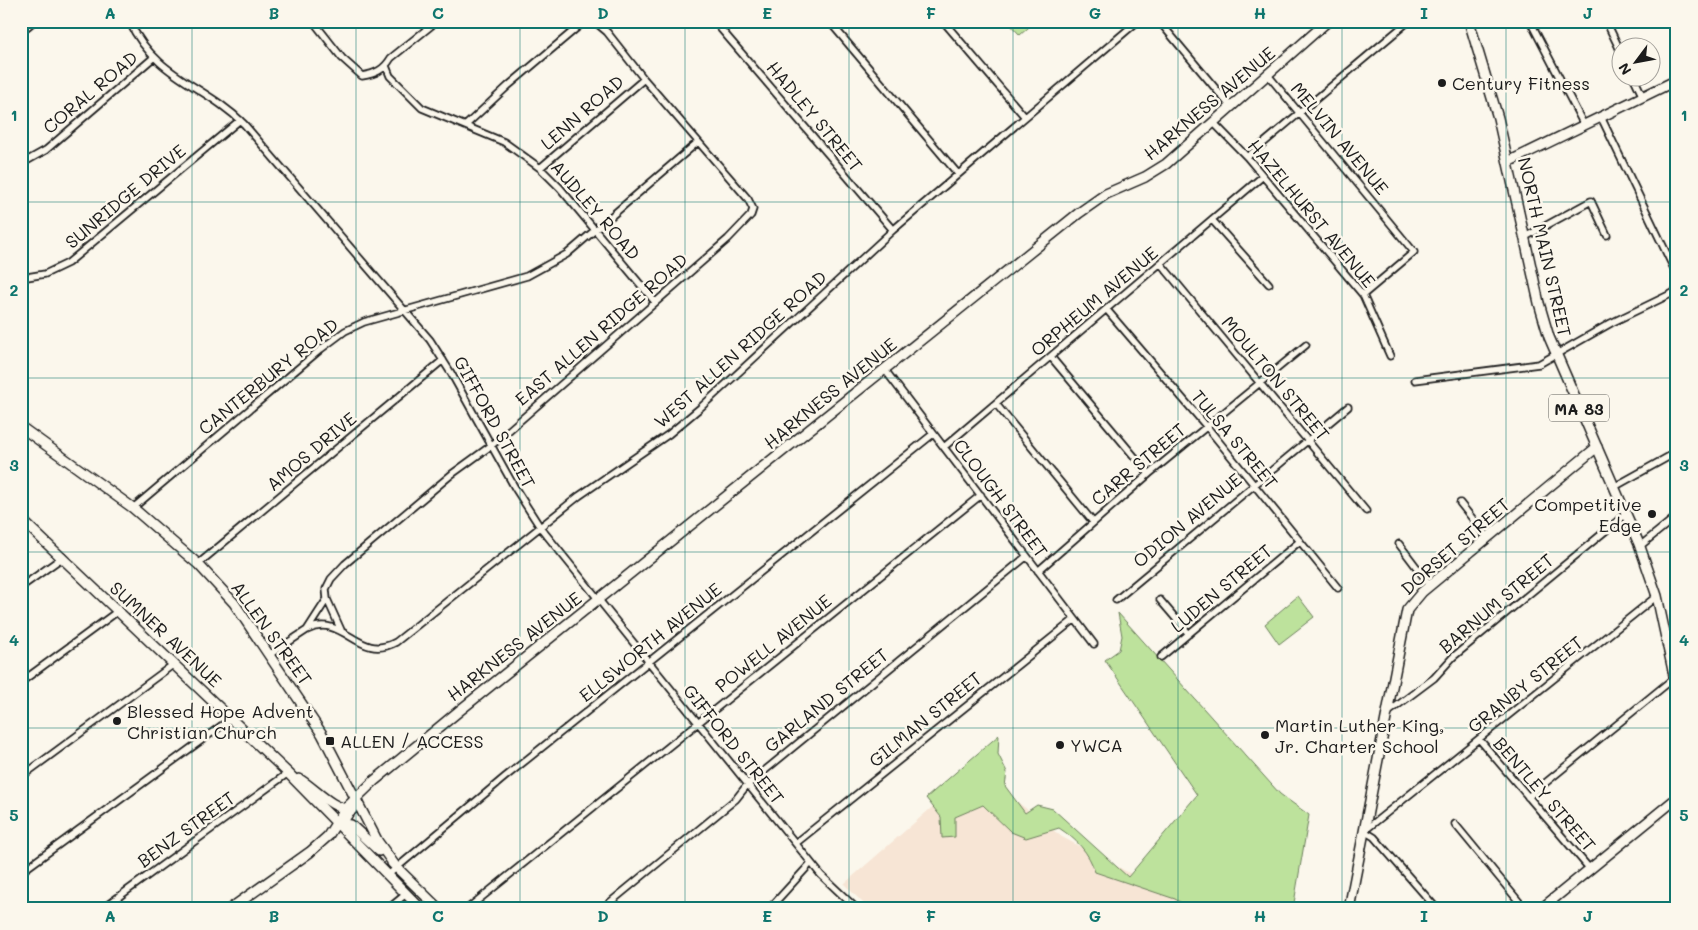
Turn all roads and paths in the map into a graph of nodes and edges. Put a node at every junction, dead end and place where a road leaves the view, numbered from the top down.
1 (34, 21) edge
2 (129, 21) edge
3 (313, 21) edge
4 (437, 21) edge
5 (594, 21) edge
6 (714, 21) edge
7 (829, 21) edge
8 (943, 21) edge
9 (1138, 21) edge
10 (1159, 21) edge
11 (1328, 21) edge
12 (1410, 21) edge
13 (1469, 21) edge
14 (1530, 21) edge
15 (1606, 21) edge
16 (583, 23) edge
17 (21, 32) edge
18 (1614, 38) edge
19 (153, 58) junction
20 (386, 66) junction
21 (1268, 75) junction
22 (644, 79) junction
23 (1677, 80) edge
24 (1639, 88) edge
25 (1643, 97) junction
26 (1231, 106) junction
27 (1299, 112) junction
28 (1025, 117) junction
29 (1601, 117) junction
30 (240, 120) junction
31 (1213, 122) junction
32 (1584, 125) junction
33 (466, 126) junction
34 (698, 142) junction
35 (1247, 156) junction
36 (1508, 162) junction
37 (21, 164) edge
38 (540, 168) junction
39 (958, 174) junction
40 (1263, 176) junction
41 (1213, 221) junction
42 (594, 230) junction
43 (893, 230) junction
44 (1607, 235) dead end
45 (1525, 237) junction
46 (1162, 264) junction
47 (1677, 275) edge
48 (21, 278) edge
49 (1269, 284) dead end
50 (1677, 291) edge
51 (1363, 295) junction
52 (655, 302) junction
53 (404, 310) junction
54 (1107, 310) junction
55 (1306, 346) dead end
56 (1555, 355) junction
57 (1390, 356) dead end
58 (1051, 357) junction
59 (443, 360) junction
60 (885, 370) junction
61 (1415, 380) dead end
62 (1260, 382) junction
63 (996, 404) junction
64 (1348, 407) dead end
65 (21, 427) edge
66 (1207, 427) junction
67 (933, 434) junction
68 (1308, 439) junction
69 (492, 445) junction
70 (944, 447) junction
71 (1597, 447) junction
72 (1677, 452) edge
73 (1149, 474) junction
74 (1254, 485) junction
75 (1614, 487) junction
76 (981, 495) junction
77 (1460, 503) dead end
78 (133, 508) junction
79 (1366, 511) dead end
80 (1626, 514) junction
81 (1677, 516) edge
82 (21, 519) edge
83 (1093, 522) junction
84 (540, 527) junction
85 (1488, 538) junction
86 (1300, 541) junction
87 (1399, 544) dead end
88 (1640, 546) junction
89 (1027, 556) junction
90 (62, 557) junction
91 (198, 564) junction
92 (1038, 571) junction
93 (1430, 585) junction
94 (21, 587) edge
95 (1338, 588) dead end
96 (1656, 596) junction
97 (327, 599) junction
98 (598, 600) junction
99 (1116, 600) dead end
100 (1160, 600) dead end
101 (118, 610) junction
102 (1075, 619) junction
103 (1677, 629) edge
104 (307, 630) junction
105 (340, 630) junction
106 (1189, 634) junction
107 (1667, 637) junction
108 (1094, 644) dead end
109 (269, 655) junction
110 (1161, 657) dead end
111 (649, 662) junction
112 (174, 664) junction
113 (1674, 678) junction
114 (21, 682) edge
115 (1385, 715) junction
116 (232, 718) junction
117 (697, 724) junction
118 (1479, 739) junction
119 (1676, 740) edge
120 (288, 773) junction
121 (21, 777) edge
122 (747, 785) junction
123 (1677, 793) edge
124 (1528, 797) junction
125 (1677, 798) edge
126 (357, 800) junction
127 (348, 809) junction
128 (338, 824) junction
129 (1454, 824) dead end
130 (1364, 831) junction
131 (1677, 832) edge
132 (796, 843) junction
133 (1677, 856) edge
134 (811, 863) junction
135 (396, 868) junction
136 (1589, 868) junction
137 (21, 872) edge
138 (388, 875) junction
139 (406, 894) junction
140 (102, 909) edge
141 (230, 909) edge
142 (388, 909) edge
143 (421, 909) edge
144 (439, 909) edge
145 (467, 909) edge
146 (602, 909) edge
147 (768, 909) edge
148 (857, 909) edge
149 (1350, 909) edge
150 (1437, 909) edge
151 (1525, 909) edge
152 (1541, 909) edge

1 - 17 street
2 - 19 street, GIFFORD STREET
3 - 20 street
4 - 20 street
5 - 22 street, EAST ALLEN RIDGE ROAD
6 - 43 street, HADLEY STREET
7 - 39 street
8 - 28 street
9 - 28 street, WEST ALLEN RIDGE ROAD
10 - 26 street
11 - 21 main road, HARKNESS AVENUE
12 - 27 street
13 - 36 main road, NORTH MAIN STREET / MA 83
14 - 32 street
15 - 18 street
16 - 33 street
19 - 30 street, GIFFORD STREET
19 - 37 street, CORAL ROAD
20 - 33 street, AUDLEY ROAD
21 - 26 main road, HARKNESS AVENUE
21 - 27 street, MELVIN AVENUE
22 - 34 street, EAST ALLEN RIDGE ROAD
22 - 38 street, LENN ROAD
23 - 25 main road
24 - 25 street
25 - 29 main road
26 - 31 main road, HARKNESS AVENUE
27 - 35 street
27 - 51 street, MELVIN AVENUE
28 - 39 street, WEST ALLEN RIDGE ROAD
29 - 32 main road
29 - 47 street
30 - 48 street, SUNRIDGE DRIVE
30 - 53 street, GIFFORD STREET
31 - 35 street, HAZELHURST AVENUE
31 - 60 main road, HARKNESS AVENUE
32 - 36 main road
33 - 38 street, AUDLEY ROAD
34 - 42 street, CANTERBURY ROAD
34 - 52 street, EAST ALLEN RIDGE ROAD
35 - 40 street, HAZELHURST AVENUE
36 - 45 main road, NORTH MAIN STREET / MA 83
38 - 42 street, AUDLEY ROAD
39 - 43 street, WEST ALLEN RIDGE ROAD
40 - 41 street, ORPHEUM AVENUE
40 - 51 street, HAZELHURST AVENUE
41 - 46 street, ORPHEUM AVENUE
41 - 49 street
42 - 52 street, AUDLEY ROAD
42 - 53 street, CANTERBURY ROAD
43 - 84 street, WEST ALLEN RIDGE ROAD
44 - 45 street
45 - 56 main road, NORTH MAIN STREET / MA 83
46 - 54 street, ORPHEUM AVENUE
46 - 62 street, MOULTON STREET
50 - 56 street
51 - 57 street, HAZELHURST AVENUE
52 - 69 street, EAST ALLEN RIDGE ROAD
53 - 59 street, GIFFORD STREET
53 - 78 street, CANTERBURY ROAD
54 - 58 street, ORPHEUM AVENUE
54 - 66 street, TULSA STREET
55 - 62 street, CARR STREET
56 - 61 street
56 - 71 main road, NORTH MAIN STREET / MA 83
58 - 63 street, ORPHEUM AVENUE
58 - 73 street
59 - 69 street, GIFFORD STREET
59 - 91 street, AMOS DRIVE
60 - 67 street, CLOUGH STREET
60 - 98 main road, HARKNESS AVENUE
62 - 66 street, CARR STREET
62 - 68 street, MOULTON STREET
63 - 70 street, ORPHEUM AVENUE
63 - 83 street
64 - 68 street, ODION AVENUE
65 - 78 main road, ALLEN STREET
66 - 73 street, CARR STREET
66 - 74 street, TULSA STREET
67 - 70 street, CLOUGH STREET
67 - 111 street, ELLSWORTH AVENUE
68 - 74 street, ODION AVENUE
68 - 79 street, MOULTON STREET
69 - 84 street, GIFFORD STREET
69 - 97 street, EAST ALLEN RIDGE ROAD
70 - 76 street, CLOUGH STREET
71 - 75 main road, NORTH MAIN STREET / MA 83
71 - 85 main road, DORSET STREET
72 - 75 street
73 - 83 street, CARR STREET
74 - 86 street, TULSA STREET
74 - 99 street, ODION AVENUE
75 - 80 main road, NORTH MAIN STREET / MA 83
76 - 89 street, CLOUGH STREET
76 - 117 street, POWELL AVENUE
77 - 85 street
78 - 91 main road, ALLEN STREET
80 - 88 main road, NORTH MAIN STREET / MA 83
80 - 115 street, BARNUM STREET
81 - 88 street
82 - 90 main road, SUMNER AVENUE
83 - 92 street, CARR STREET
84 - 98 street, GIFFORD STREET
84 - 105 street, WEST ALLEN RIDGE ROAD
85 - 93 main road, DORSET STREET
86 - 95 street, TULSA STREET
86 - 106 street, LUDEN STREET
87 - 93 street
88 - 96 main road, NORTH MAIN STREET / MA 83
89 - 92 street, CLOUGH STREET
89 - 122 street, GARLAND STREET
90 - 94 street
90 - 101 main road, SUMNER AVENUE
91 - 109 main road, ALLEN STREET
92 - 102 street, CLOUGH STREET
93 - 115 main road, DORSET STREET
96 - 107 main road, NORTH MAIN STREET / MA 83
96 - 118 street, GRANBY STREET
97 - 104 street, EAST ALLEN RIDGE ROAD
97 - 105 street
98 - 111 street, GIFFORD STREET
98 - 126 main road, HARKNESS AVENUE
100 - 106 street
101 - 112 main road, SUMNER AVENUE
101 - 114 street
102 - 108 street, CLOUGH STREET
102 - 132 street, GILMAN STREET
103 - 107 street
104 - 105 street, WEST ALLEN RIDGE ROAD
104 - 109 street, EAST ALLEN RIDGE ROAD
106 - 110 street, LUDEN STREET
107 - 113 main road, NORTH MAIN STREET / MA 83
109 - 126 main road, ALLEN STREET
111 - 117 street, GIFFORD STREET
111 - 135 street, ELLSWORTH AVENUE
112 - 116 main road, SUMNER AVENUE
112 - 121 street
113 - 119 main road, NORTH MAIN STREET / MA 83
113 - 124 street
115 - 130 main road, DORSET STREET
116 - 120 main road, SUMNER AVENUE
116 - 137 street
117 - 122 street, GIFFORD STREET
117 - 145 street, POWELL AVENUE
118 - 124 street, BENTLEY STREET
118 - 130 street, GRANBY STREET
119 - 123 main road, NORTH MAIN STREET / MA 83
120 - 127 main road, SUMNER AVENUE
120 - 128 main road, SUMNER AVENUE
120 - 140 street, BENZ STREET
122 - 132 street, GIFFORD STREET
122 - 146 street, GARLAND STREET
124 - 136 street, BENTLEY STREET
125 - 136 main road
126 - 127 main road, HARKNESS AVENUE
126 - 135 main road, ALLEN STREET
127 - 128 main road
128 - 135 main road, SUMNER AVENUE
128 - 138 main road, SUMNER AVENUE
128 - 141 main road
129 - 151 street
130 - 149 main road, DORSET STREET
130 - 150 street
131 - 133 main road
132 - 134 street, GIFFORD STREET
134 - 147 street
134 - 148 street, GIFFORD STREET
135 - 138 street, ELLSWORTH AVENUE
135 - 144 main road, SUMNER AVENUE
136 - 152 main road
138 - 139 main road, SUMNER AVENUE
139 - 142 street
139 - 143 main road, SUMNER AVENUE

